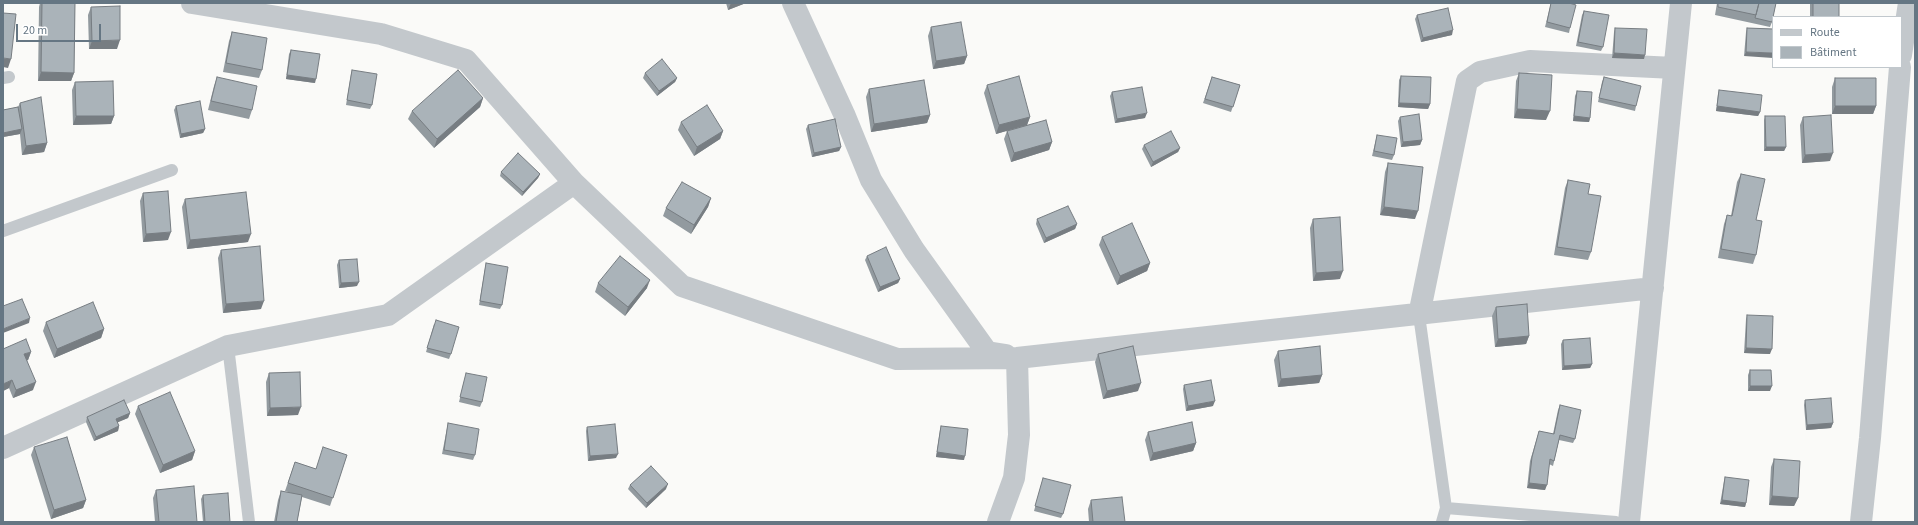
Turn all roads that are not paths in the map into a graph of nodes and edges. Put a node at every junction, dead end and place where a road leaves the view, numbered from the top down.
1 (192, 3) edge
2 (794, 3) edge
3 (1681, 3) edge
4 (1908, 3) edge
5 (1902, 48) edge
6 (1902, 62) edge
7 (1915, 65) edge
8 (1674, 68) junction
9 (1900, 68) edge
10 (172, 170) dead end
11 (574, 183) junction
12 (3, 231) edge
13 (1652, 288) junction
14 (1419, 315) junction
15 (228, 346) junction
16 (1017, 358) junction
17 (3, 448) edge
18 (1446, 508) junction
19 (249, 522) edge
20 (998, 522) edge
21 (1442, 522) edge
22 (1616, 522) edge
23 (1629, 522) edge
24 (1861, 522) edge

1 - 11 street
2 - 16 street
3 - 8 street
4 - 5 street
6 - 7 street
8 - 13 street
8 - 14 street
9 - 24 street
10 - 12 lane
11 - 15 street
11 - 16 street
13 - 14 street
13 - 23 street
14 - 16 street
14 - 18 lane
15 - 17 street
15 - 19 lane
16 - 20 street
18 - 21 lane
18 - 22 lane

